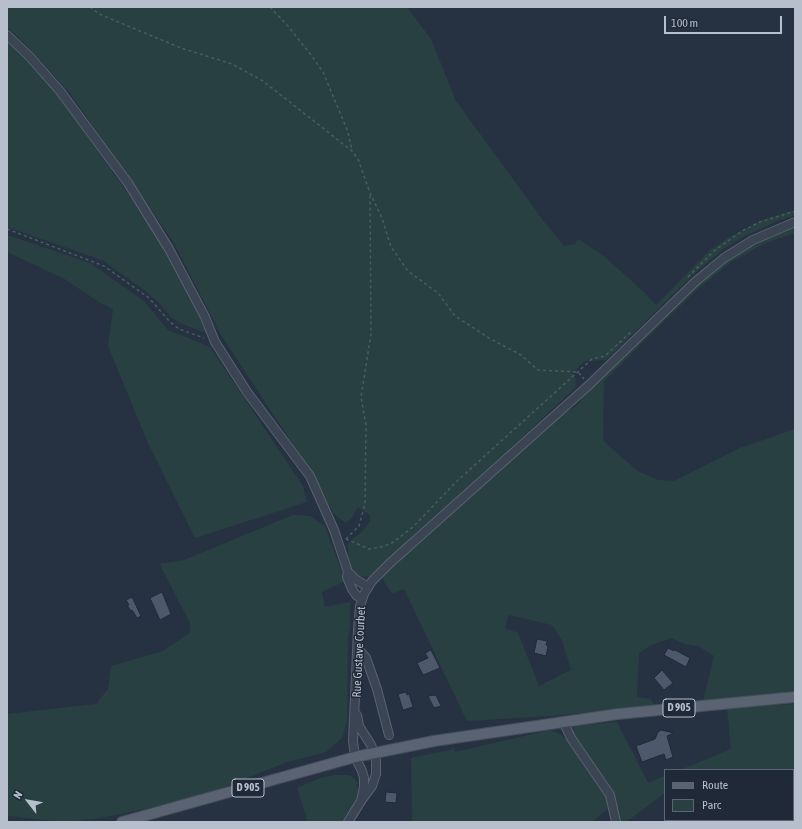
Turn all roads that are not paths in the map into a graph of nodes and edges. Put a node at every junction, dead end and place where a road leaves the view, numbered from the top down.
1 (7, 35) edge
2 (795, 222) edge
3 (348, 572) junction
4 (368, 587) junction
5 (362, 599) junction
6 (357, 651) junction
7 (795, 697) edge
8 (356, 710) junction
9 (563, 721) junction
10 (389, 735) dead end
11 (374, 753) junction
12 (355, 758) junction
13 (360, 801) junction
14 (122, 822) edge
15 (348, 822) edge
16 (616, 822) edge

1 - 3 street
2 - 4 street, Rue Gustave Courbet
3 - 4 street
3 - 5 street
4 - 5 street, Rue Gustave Courbet
5 - 6 street, Rue Gustave Courbet
6 - 8 street, Rue Gustave Courbet
6 - 10 street
7 - 9 main road, D 905
8 - 11 street, Rue Gustave Courbet
8 - 12 street, Rue Gustave Courbet
9 - 11 main road, D 905
9 - 16 street
11 - 12 main road, D 905
11 - 13 street
12 - 13 street, Rue Gustave Courbet
12 - 14 main road, D 905
13 - 15 street

